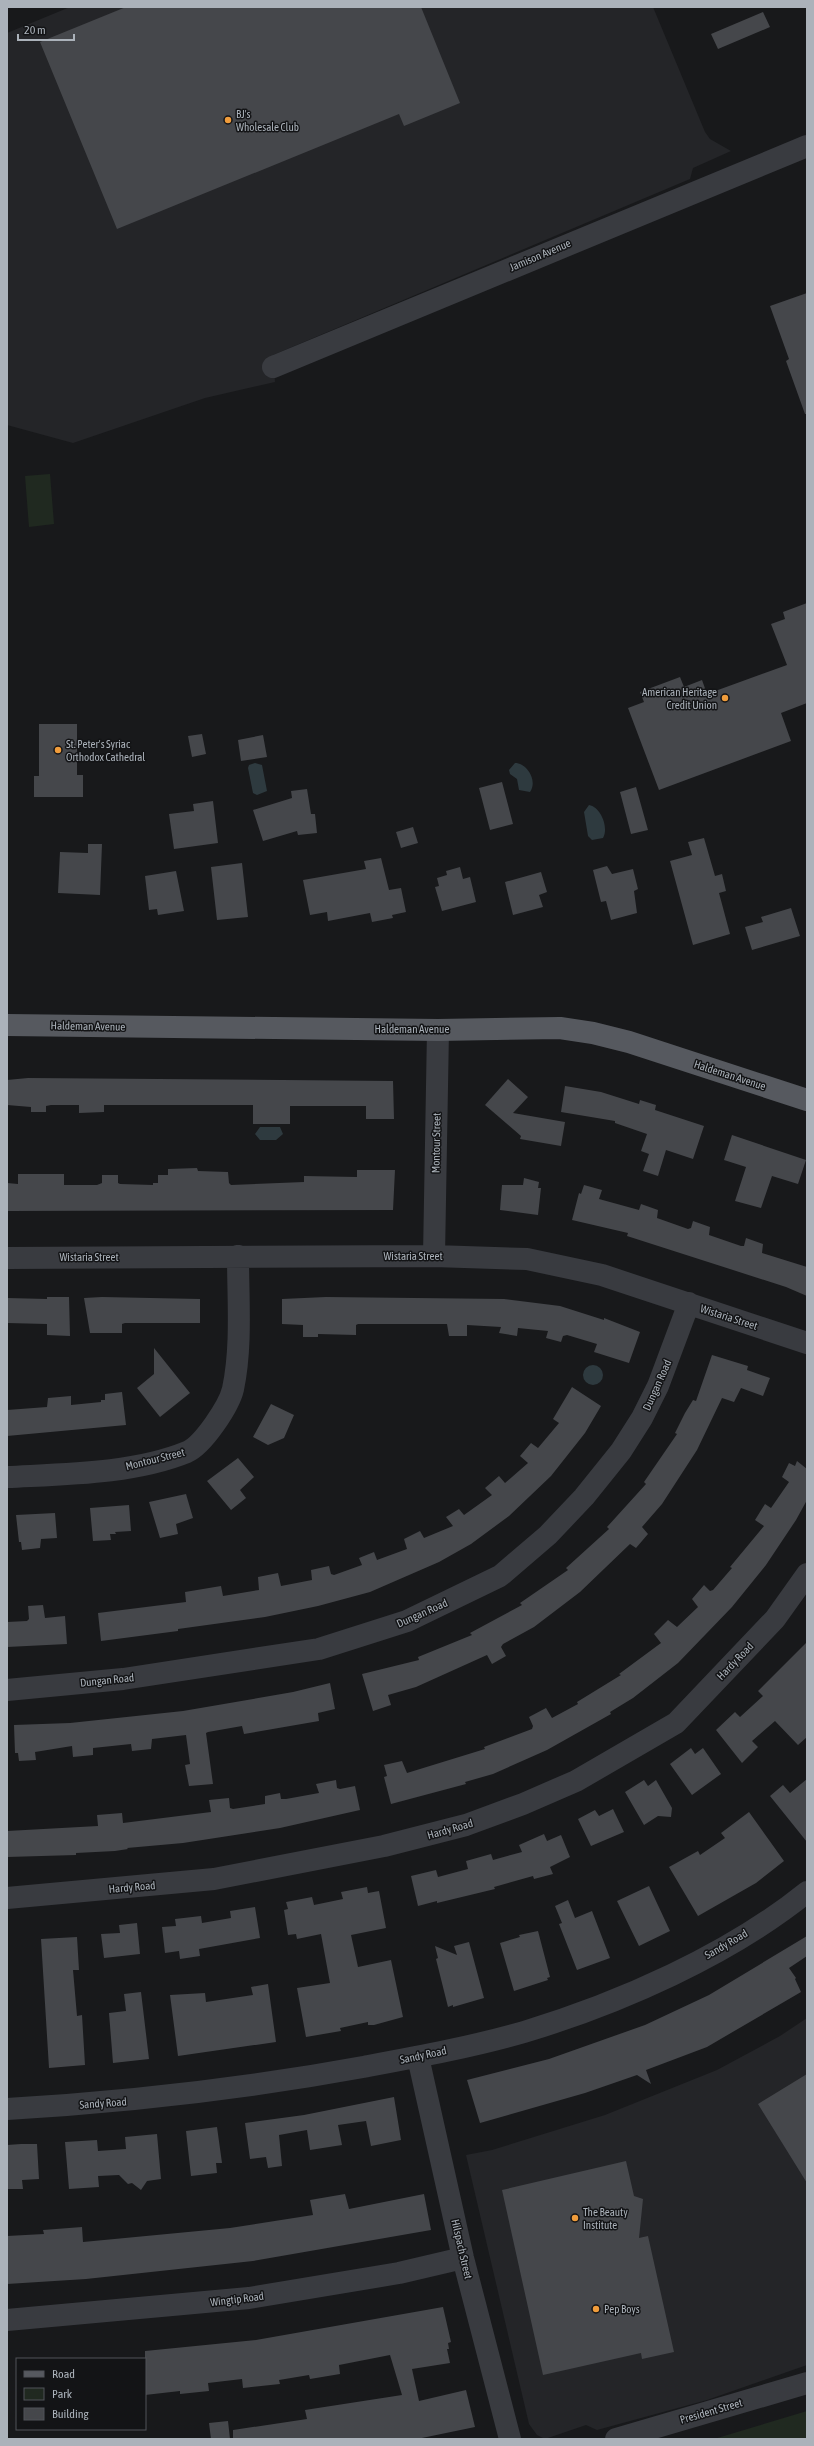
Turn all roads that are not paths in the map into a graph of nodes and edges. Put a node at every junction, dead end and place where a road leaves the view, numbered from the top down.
1 (807, 146) edge
2 (273, 367) dead end
3 (7, 1025) edge
4 (438, 1030) junction
5 (807, 1100) edge
6 (238, 1256) junction
7 (434, 1256) junction
8 (7, 1258) edge
9 (689, 1303) junction
10 (807, 1343) edge
11 (7, 1477) edge
12 (807, 1574) edge
13 (7, 1690) edge
14 (807, 1892) edge
15 (7, 1898) edge
16 (418, 2057) junction
17 (7, 2110) edge
18 (463, 2258) junction
19 (7, 2320) edge
20 (807, 2383) edge
21 (510, 2439) edge
22 (616, 2439) edge

1 - 2 street, Jamison Avenue
3 - 4 main road, Haldeman Avenue
4 - 5 main road, Haldeman Avenue
4 - 7 street, Montour Street
6 - 7 street, Wistaria Street
6 - 8 street, Wistaria Street
6 - 11 street, Montour Street
7 - 9 street, Wistaria Street
9 - 10 street, Wistaria Street
9 - 13 street, Dungan Road
12 - 15 street, Hardy Road
14 - 16 street, Sandy Road
16 - 17 street, Sandy Road
16 - 18 street, Hilspach Street
18 - 19 street, Wingtip Road
18 - 21 street, Hilspach Street
20 - 22 street, President Street

